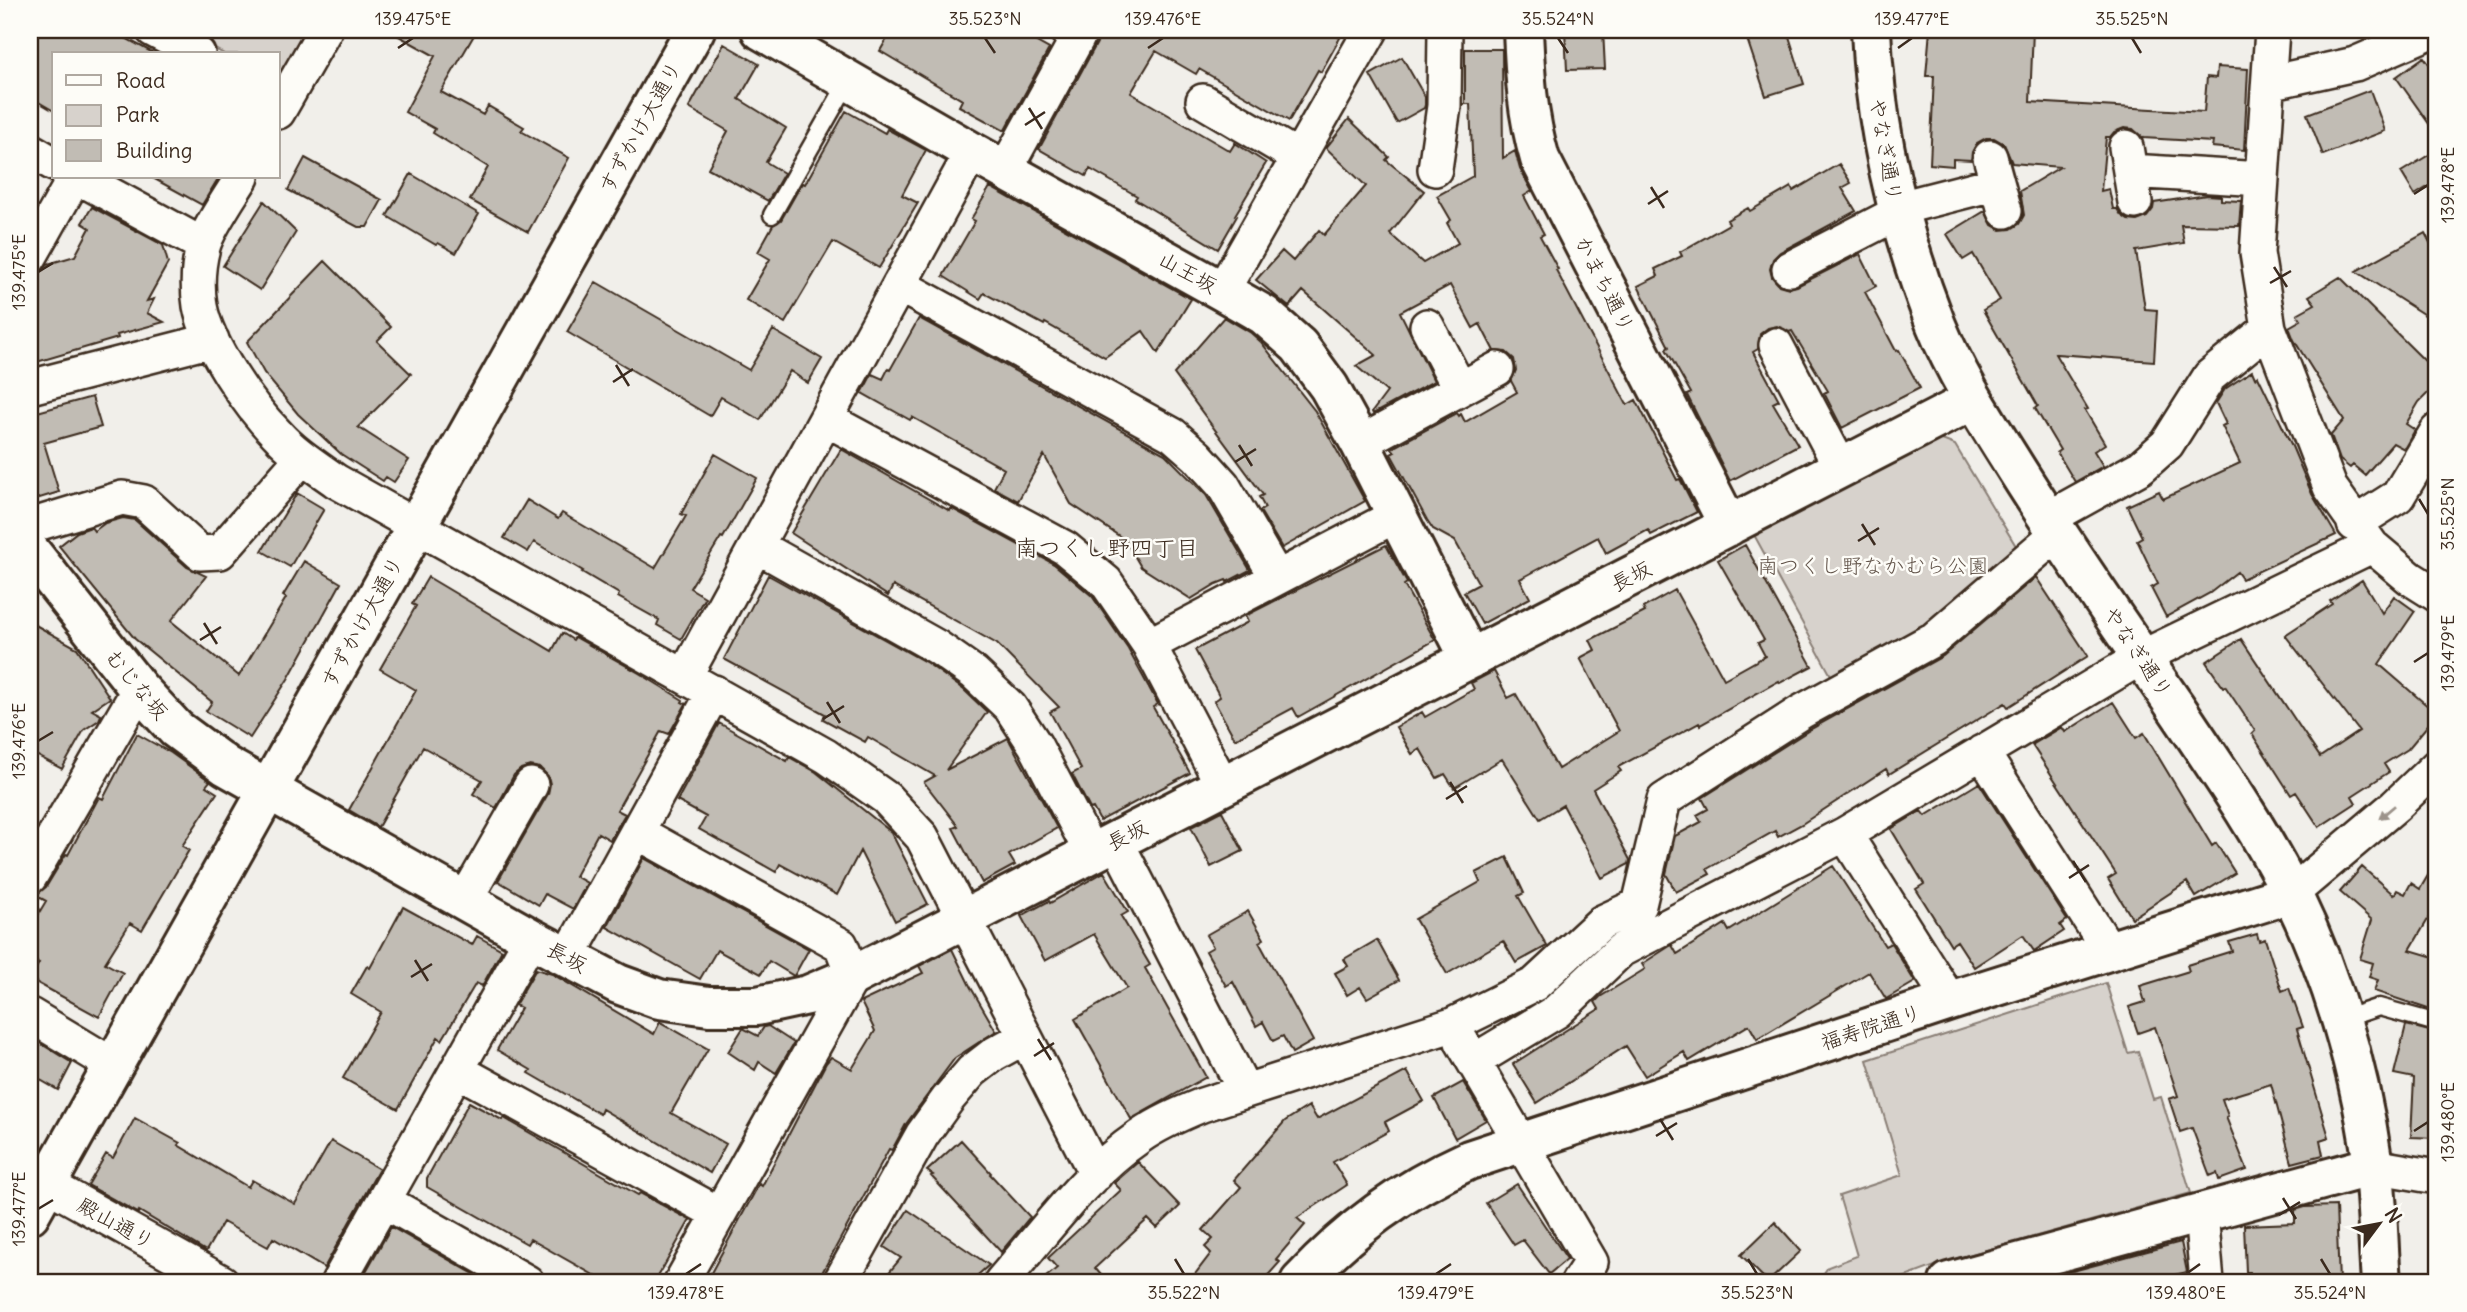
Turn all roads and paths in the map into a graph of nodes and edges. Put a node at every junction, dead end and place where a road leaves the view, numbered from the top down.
1 (153, 30) edge
2 (325, 30) edge
3 (695, 30) edge
4 (761, 30) edge
5 (1066, 30) edge
6 (1371, 30) edge
7 (1445, 30) edge
8 (1523, 30) edge
9 (1871, 30) edge
10 (2272, 30) edge
11 (2434, 30) edge
12 (194, 52) edge
13 (849, 80) junction
14 (2269, 83) junction
15 (1203, 101) dead end
16 (280, 104) edge
17 (30, 150) edge
18 (972, 152) junction
19 (1298, 157) junction
20 (52, 163) edge
21 (1005, 170) junction
22 (1435, 170) dead end
23 (2130, 173) dead end
24 (76, 178) edge
25 (79, 178) edge
26 (241, 178) edge
27 (2262, 179) junction
28 (1997, 184) dead end
29 (1898, 213) junction
30 (772, 215) dead end
31 (204, 245) junction
32 (30, 257) edge
33 (1789, 270) dead end
34 (900, 285) junction
35 (1222, 290) junction
36 (1427, 326) dead end
37 (2269, 328) junction
38 (212, 340) junction
39 (1776, 345) dead end
40 (1497, 369) dead end
41 (30, 387) edge
42 (1460, 389) junction
43 (1973, 400) junction
44 (826, 419) junction
45 (2437, 431) edge
46 (1360, 443) junction
47 (302, 458) junction
48 (1841, 468) junction
49 (1397, 515) junction
50 (30, 526) edge
51 (416, 526) junction
52 (1729, 526) junction
53 (2052, 526) junction
54 (2363, 535) junction
55 (757, 546) junction
56 (30, 551) edge
57 (1276, 578) junction
58 (2437, 595) edge
59 (1149, 645) junction
60 (2142, 657) junction
61 (1470, 659) junction
62 (699, 685) junction
63 (139, 689) junction
64 (1982, 752) junction
65 (2437, 766) edge
66 (531, 785) dead end
67 (1223, 786) junction
68 (268, 790) junction
69 (637, 832) junction
70 (1845, 834) junction
71 (1104, 847) junction
72 (30, 877) edge
73 (2292, 893) junction
74 (465, 901) junction
75 (965, 919) junction
76 (531, 938) junction
77 (2109, 950) junction
78 (568, 957) junction
79 (853, 976) junction
80 (1950, 1001) junction
81 (30, 1015) edge
82 (2340, 1020) junction
83 (2437, 1023) edge
84 (1452, 1025) junction
85 (1025, 1037) junction
86 (1474, 1061) junction
87 (113, 1065) junction
88 (457, 1070) junction
89 (1245, 1091) junction
90 (1520, 1142) junction
91 (2373, 1166) junction
92 (1096, 1174) junction
93 (2437, 1177) edge
94 (35, 1191) edge
95 (384, 1201) junction
96 (2201, 1213) junction
97 (719, 1214) junction
98 (222, 1282) edge
99 (338, 1282) edge
100 (527, 1282) edge
101 (681, 1282) edge
102 (840, 1282) edge
103 (1001, 1282) edge
104 (1300, 1282) edge
105 (1578, 1282) edge
106 (1949, 1282) edge
107 (2207, 1282) edge
108 (2381, 1282) edge

1 - 12 street
2 - 16 street
3 - 51 street, すずかけ大通り
4 - 13 street, 山王坂
5 - 21 street
6 - 19 street
7 - 22 street
8 - 52 street, かまち通り
9 - 29 street, やなぎ通り
10 - 14 street
11 - 14 street
13 - 18 street, 山王坂
13 - 30 lane
14 - 27 street
15 - 19 street
17 - 20 street
18 - 21 street, 山王坂
18 - 34 street
19 - 35 street
21 - 35 street, 山王坂
23 - 27 street
24 - 32 street
25 - 31 street
26 - 31 street
27 - 37 street
28 - 29 street
29 - 33 street
29 - 43 street, やなぎ通り
31 - 38 street
34 - 44 street
34 - 57 street
35 - 46 street, 山王坂
36 - 42 street
37 - 53 street
37 - 54 street
38 - 41 street
38 - 47 street
39 - 48 street
40 - 42 street
42 - 46 street
43 - 48 street, 長坂
43 - 53 street, やなぎ通り
44 - 55 street
44 - 59 street
45 - 54 street
46 - 49 street, 山王坂
47 - 50 street
47 - 51 street
48 - 52 street, 長坂
49 - 57 street
49 - 61 street, 山王坂
51 - 62 street
51 - 68 street, すずかけ大通り
52 - 61 street, 長坂
53 - 60 street, やなぎ通り
53 - 84 street
54 - 58 street
54 - 60 street
55 - 62 street
55 - 71 street
56 - 63 street, むじな坂
57 - 59 street
59 - 67 street
60 - 64 street
60 - 73 street, やなぎ通り
61 - 67 street, 長坂
62 - 69 street
62 - 75 street
63 - 68 street, むじな坂
63 - 72 street
64 - 70 street
64 - 77 street
65 -> 73 street, 福寿院通り
66 - 74 street
67 - 71 street, 長坂
68 - 74 street, 長坂
68 - 87 street, すずかけ大通り
69 - 78 street
69 - 79 street
70 - 80 street
70 - 86 street
71 - 75 street, 長坂
71 - 89 street
73 - 77 street, 福寿院通り
73 - 82 street, やなぎ通り
74 - 76 street, 長坂
75 - 79 street, 長坂
75 - 85 street
76 - 78 street, 長坂
76 - 88 street
77 - 80 street, 福寿院通り
78 - 79 street, 長坂
79 - 97 street
80 - 90 street, 福寿院通り
81 - 87 street
82 - 83 lane
82 - 91 street, やなぎ通り
84 - 86 street
84 - 89 street
85 - 92 street
85 - 102 street
86 - 90 street
87 - 94 street, すずかけ大通り
88 - 95 street
88 - 97 street
89 - 92 street
90 - 104 street, 福寿院通り
90 - 105 street
91 - 93 street
91 - 96 street
91 - 108 street, やなぎ通り
92 - 103 street
94 - 98 street, 殿山通り
95 - 99 street
95 - 100 street
96 - 106 street
96 - 107 street
97 - 101 street

